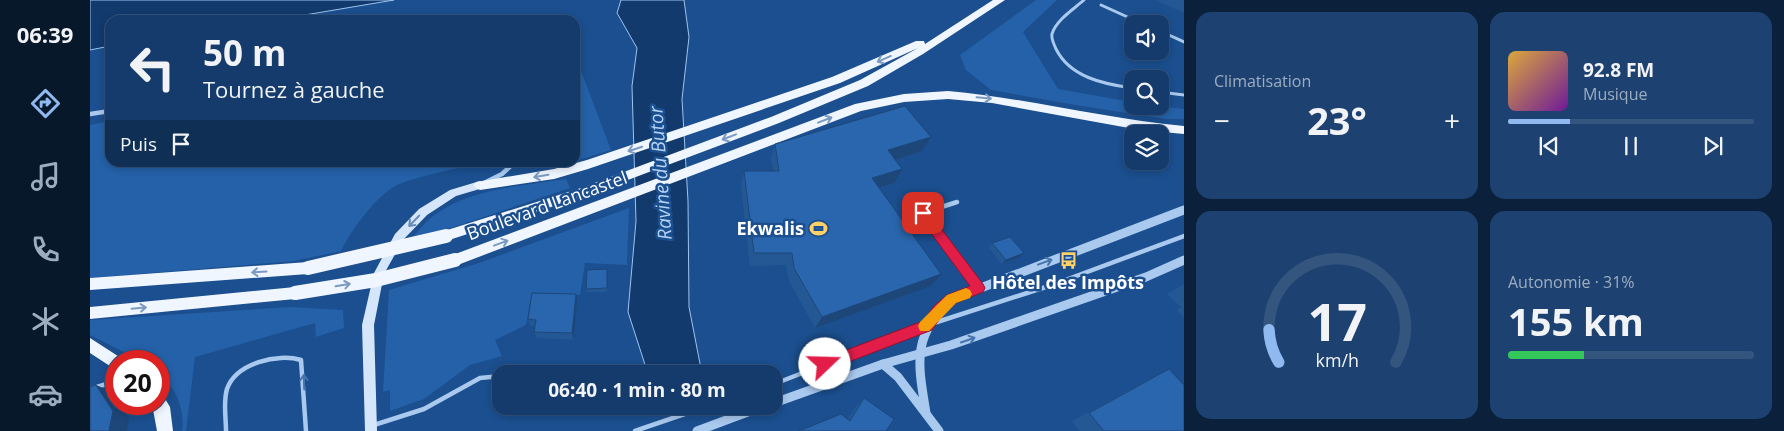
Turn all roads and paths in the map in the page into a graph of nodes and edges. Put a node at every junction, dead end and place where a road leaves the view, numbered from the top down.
1 (998, 0) edge
2 (1084, 0) edge
3 (1101, 5) dead end
4 (1124, 15) edge
5 (961, 25) junction
6 (1169, 35) edge
7 (1184, 42) edge
8 (1124, 87) edge
9 (1169, 93) edge
10 (1184, 94) edge
11 (105, 112) edge
12 (90, 114) edge
13 (1184, 130) edge
14 (580, 166) edge
15 (510, 167) edge
16 (578, 167) edge
17 (480, 185) junction
18 (956, 202) dead end
19 (1184, 210) edge
20 (1184, 236) edge
21 (1184, 260) edge
22 (90, 284) edge
23 (979, 288) junction
24 (90, 313) edge
25 (927, 325) junction
26 (90, 345) edge
27 (921, 353) junction
28 (105, 355) edge
29 (883, 364) junction
30 (492, 377) edge
31 (782, 381) edge
32 (105, 384) edge
33 (90, 389) edge
34 (782, 400) edge
35 (926, 413) junction
36 (163, 415) edge
37 (682, 415) edge
38 (740, 415) edge
39 (371, 428) edge
40 (165, 431) edge
41 (226, 431) edge
42 (306, 431) edge
43 (635, 431) edge
44 (697, 431) edge
45 (939, 431) edge

1 - 5 main road, Boulevard Lancastel
2 - 8 lane
3 - 4 lane
5 -> 14 main road
5 -> 22 main road, Boulevard Lancastel, bridge
6 - 7 lane
9 - 10 lane
11 - 12 street
24 -> 13 main road, Boulevard Lancastel, bridge
15 - 17 street
16 -> 17 main road
17 -> 39 main road
18 - 23 lane
23 -> 19 street
20 - 25 lane
27 -> 21 street
23 - 25 street
25 - 27 street
25 - 31 lane
26 - 28 main road
27 - 29 street
27 - 35 street
29 - 34 street
29 - 35 street
30 - 39 lane
32 - 33 lane
35 - 45 street
36 - 40 main road
37 - 43 lane
38 - 44 street
42 -> 41 lane

